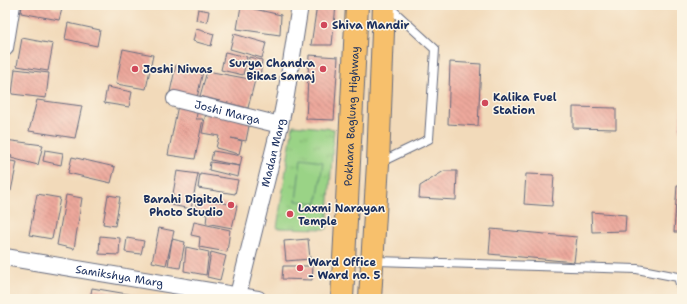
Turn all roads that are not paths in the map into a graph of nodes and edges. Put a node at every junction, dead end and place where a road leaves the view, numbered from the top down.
1 (12, 5) edge
2 (300, 5) edge
3 (357, 5) edge
4 (384, 5) edge
5 (387, 5) edge
6 (5, 48) edge
7 (175, 99) dead end
8 (280, 125) junction
9 (378, 163) junction
10 (5, 257) edge
11 (343, 260) junction
12 (373, 262) junction
13 (682, 291) edge
14 (237, 297) edge
15 (258, 299) edge
16 (342, 299) edge
17 (370, 299) edge

1 - 6 street
2 - 8 street, Madan Marg
3 - 11 highway, Pokhara Baglung Highway
4 - 9 highway
5 - 9 lane
7 - 8 street, Joshi Marga
8 - 14 street, Madan Marg
9 - 12 highway
10 - 14 street, Samikshya Marg
11 - 12 lane
11 - 16 highway, Pokhara Baglung Highway
12 - 13 lane
12 - 17 highway
14 - 15 street, Samikshya Marg

